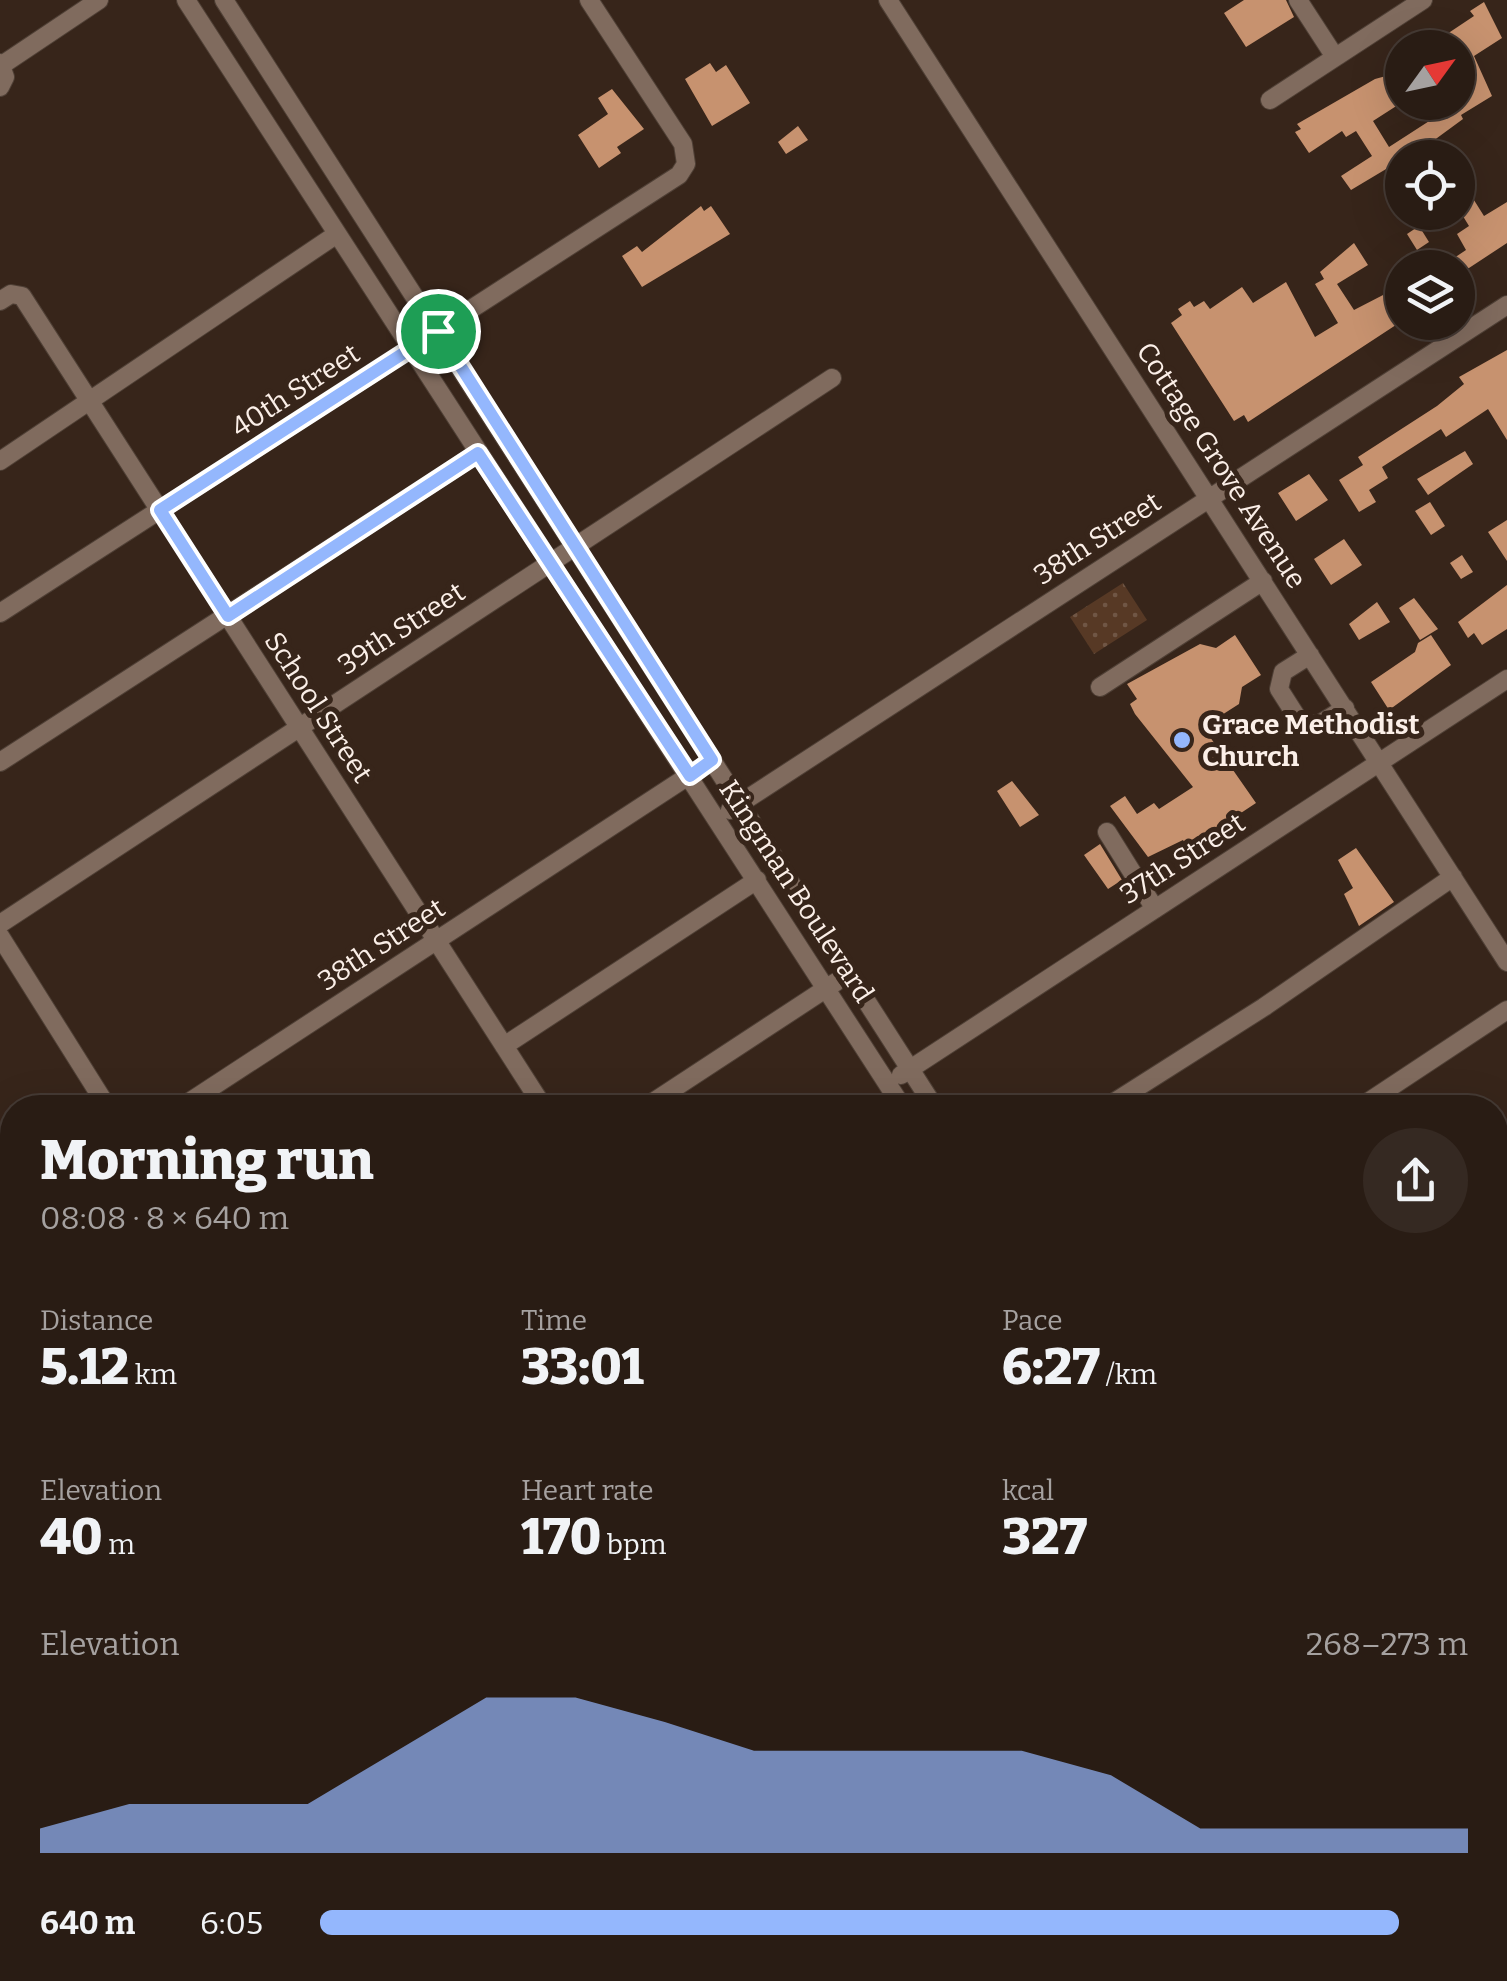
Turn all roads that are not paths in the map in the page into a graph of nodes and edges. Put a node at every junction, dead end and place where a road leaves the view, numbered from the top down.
1 (98, 0) edge
2 (186, 0) edge
3 (224, 0) edge
4 (589, 0) edge
5 (888, 0) edge
6 (1298, 0) edge
7 (1423, 0) edge
8 (1335, 58) junction
9 (1, 64) edge
10 (0, 87) edge
11 (1270, 100) dead end
12 (337, 234) junction
13 (6, 297) edge
14 (1507, 304) edge
15 (438, 331) junction
16 (410, 348) junction
17 (832, 378) dead end
18 (89, 400) junction
19 (478, 453) junction
20 (0, 461) edge
21 (1210, 498) junction
22 (160, 510) junction
23 (576, 546) junction
24 (550, 563) junction
25 (1263, 581) junction
26 (0, 614) edge
27 (228, 616) junction
28 (1310, 655) junction
29 (1507, 679) edge
30 (1100, 687) dead end
31 (1344, 708) junction
32 (299, 727) junction
33 (712, 760) junction
34 (0, 762) edge
35 (1379, 762) junction
36 (690, 776) junction
37 (740, 804) junction
38 (718, 818) junction
39 (1106, 832) dead end
40 (1453, 877) junction
41 (757, 880) junction
42 (1155, 909) junction
43 (0, 924) edge
44 (0, 936) edge
45 (436, 940) junction
46 (1507, 962) edge
47 (849, 974) junction
48 (826, 988) junction
49 (1507, 1010) edge
50 (504, 1046) junction
51 (910, 1069) junction
52 (888, 1084) junction
53 (100, 1095) edge
54 (200, 1095) edge
55 (536, 1095) edge
56 (664, 1095) edge
57 (895, 1095) edge
58 (927, 1095) edge
59 (1125, 1095) edge
60 (1378, 1095) edge

1 - 9 street
2 - 12 street, Kingman Boulevard
3 - 15 street, Kingman Boulevard
4 - 15 street, 40th Street
5 - 21 street, Cottage Grove Avenue
6 - 8 street
7 - 8 street
8 - 11 street
9 - 10 street
12 - 16 street, Kingman Boulevard
12 - 18 street
13 - 18 street, School Street
14 - 21 street, 38th Street
15 - 16 street, 40th Street
15 - 23 street, Kingman Boulevard
16 - 19 street, Kingman Boulevard
16 - 22 street, 40th Street
17 - 23 street, 39th Street
18 - 20 street
18 - 22 street, School Street
19 - 24 street, Kingman Boulevard
19 - 27 street
21 - 25 street, Cottage Grove Avenue
21 - 37 street, 38th Street
22 - 26 street, 40th Street
22 - 27 street, School Street
23 - 24 street, 39th Street
23 - 33 street, Kingman Boulevard
24 - 32 street, 39th Street
24 - 36 street, Kingman Boulevard
25 - 28 street, Cottage Grove Avenue
25 - 30 street
27 - 32 street, School Street
27 - 34 street
28 - 31 street, Cottage Grove Avenue
28 - 31 street
29 - 35 street, 37th Street
31 - 35 street, Cottage Grove Avenue
32 - 43 street, 39th Street
32 - 45 street, School Street
33 - 36 street, 38th Street
33 - 37 street, Kingman Boulevard
35 - 40 street, Cottage Grove Avenue
35 - 42 street, 37th Street
36 - 38 street, Kingman Boulevard
36 - 45 street, 38th Street
37 - 38 street, 38th Street
37 - 47 street, Kingman Boulevard
38 - 41 street, Kingman Boulevard
39 - 42 street
40 - 46 street, Cottage Grove Avenue
40 - 59 street
41 - 48 street, Kingman Boulevard
41 - 50 street
42 - 51 street, 37th Street
44 - 53 street
45 - 50 street, School Street
45 - 54 street, 38th Street
47 - 48 street
47 - 51 street, Kingman Boulevard
48 - 52 street, Kingman Boulevard
48 - 56 street
49 - 60 street
50 - 55 street, School Street
51 - 52 street, 37th Street
51 - 58 street, Kingman Boulevard
52 - 57 street, Kingman Boulevard

